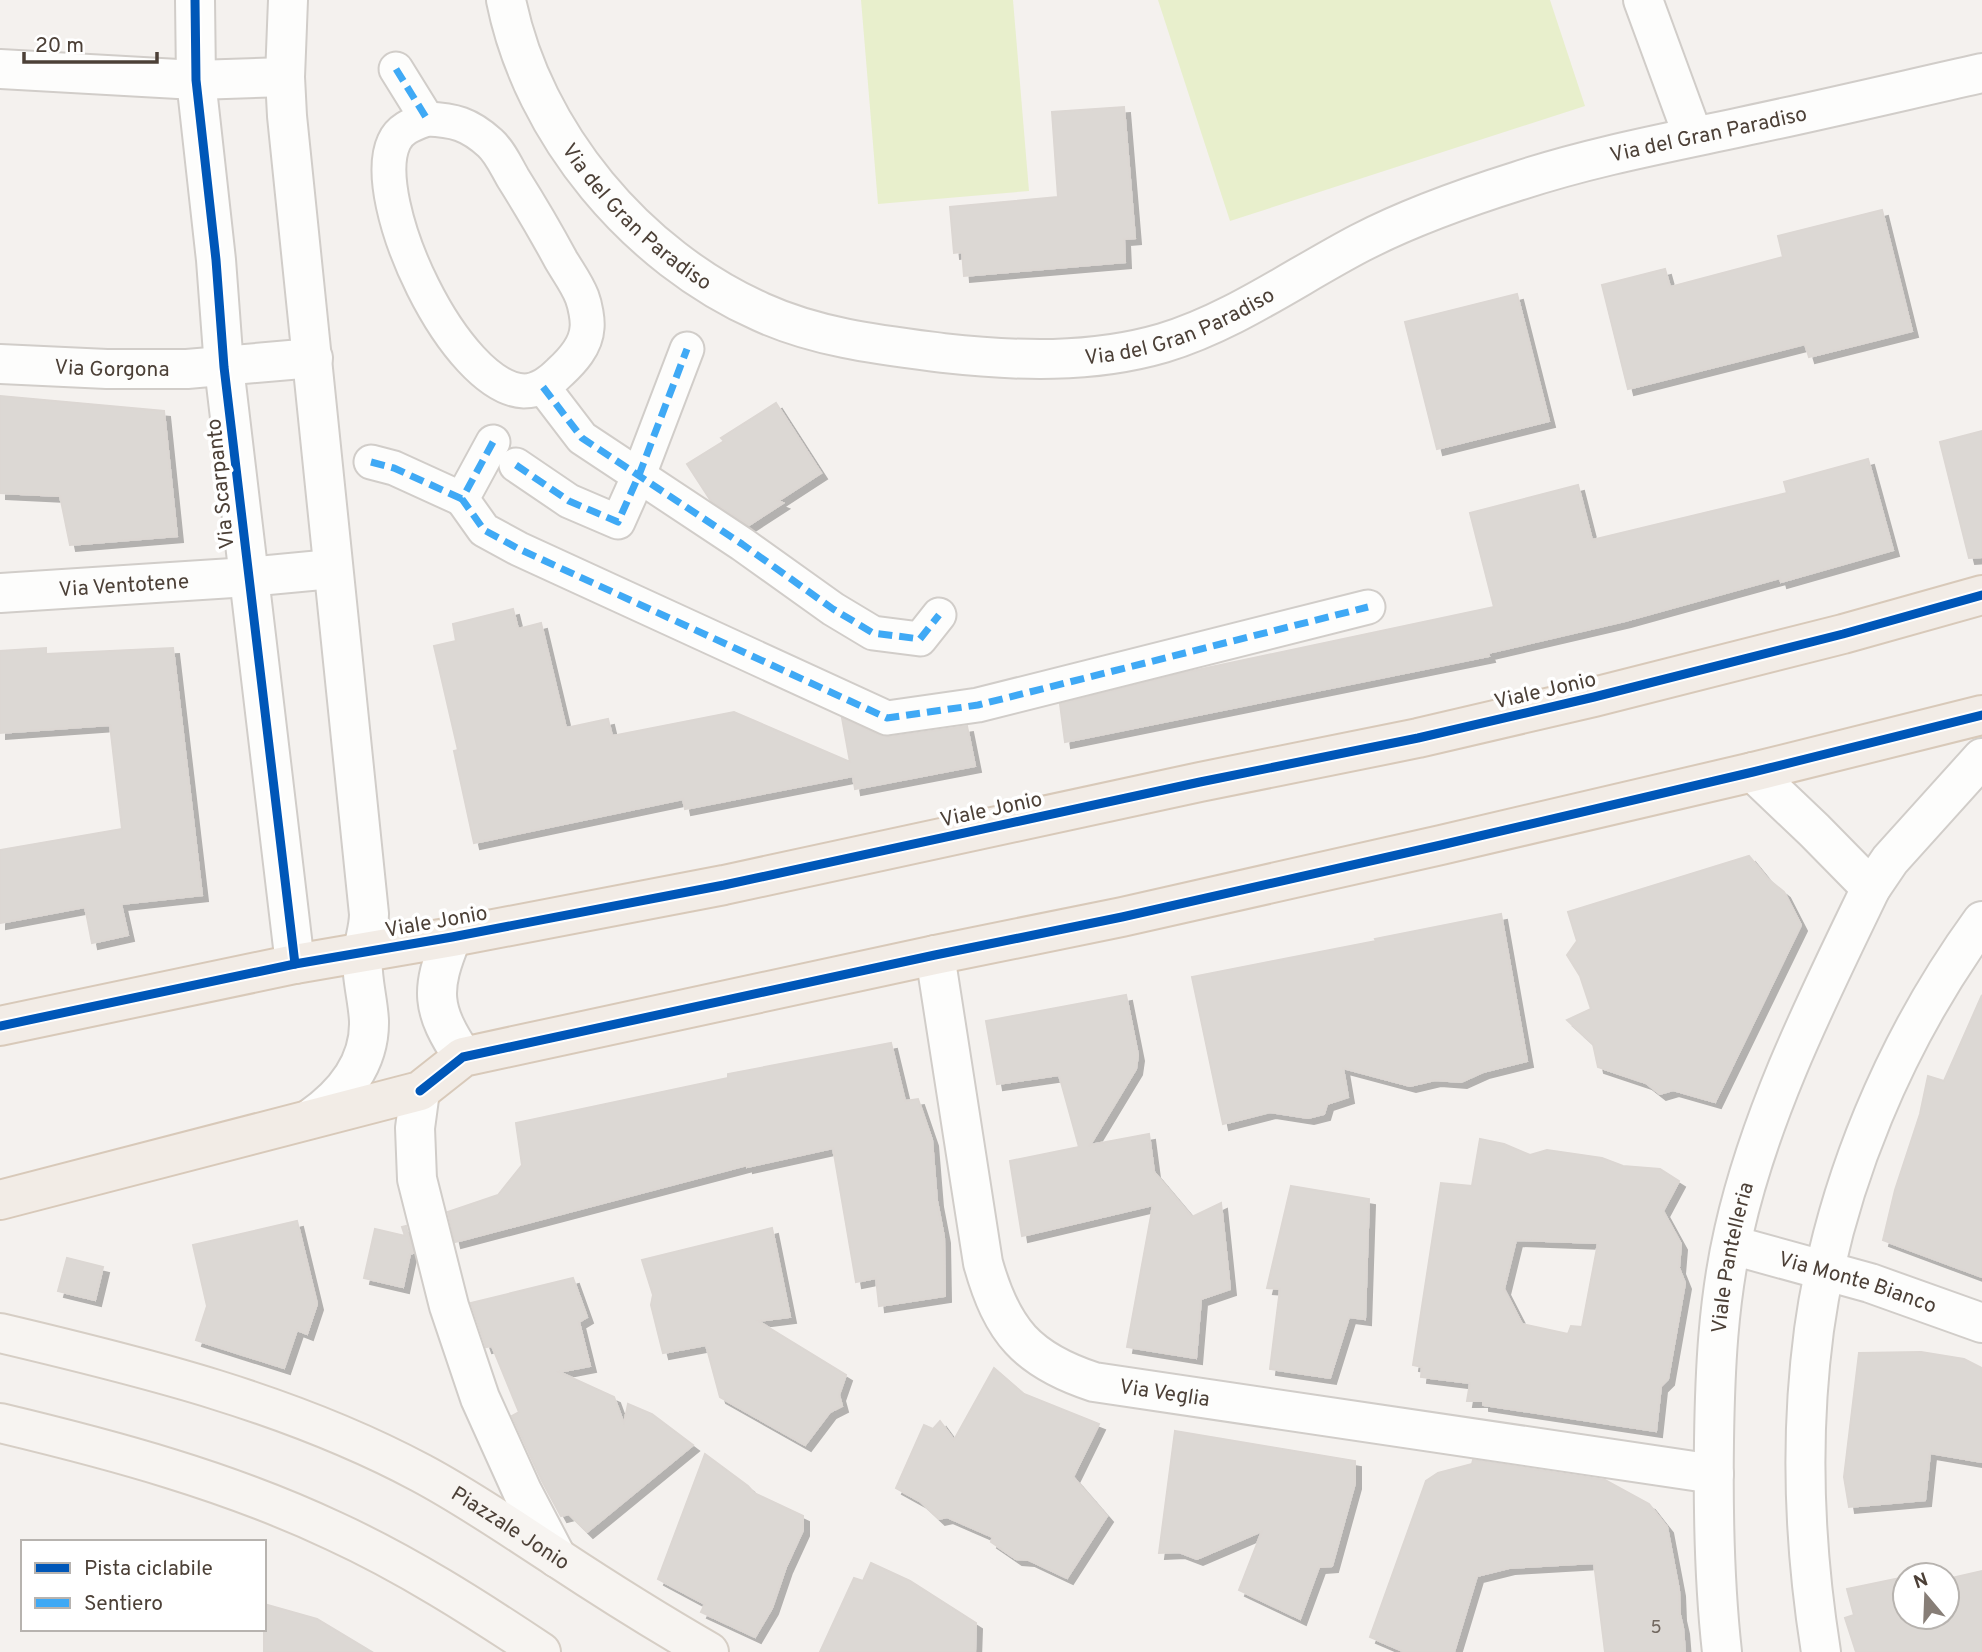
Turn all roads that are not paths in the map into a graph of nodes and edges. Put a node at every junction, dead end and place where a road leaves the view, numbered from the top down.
1 (195, 0) edge
2 (288, 0) edge
3 (506, 0) edge
4 (1643, 0) edge
5 (0, 69) edge
6 (396, 69) dead end
7 (1982, 73) edge
8 (285, 77) junction
9 (196, 80) junction
10 (428, 119) junction
11 (1693, 136) junction
12 (687, 349) dead end
13 (313, 358) junction
14 (0, 364) edge
15 (224, 367) junction
16 (542, 387) junction
17 (370, 462) dead end
18 (639, 475) junction
19 (462, 499) junction
20 (332, 569) junction
21 (248, 577) junction
22 (0, 593) edge
23 (1982, 595) edge
24 (1368, 607) dead end
25 (939, 615) dead end
26 (1982, 715) edge
27 (1982, 758) edge
28 (1753, 772) junction
29 (1871, 888) junction
30 (1982, 922) edge
31 (452, 937) junction
32 (363, 951) junction
33 (935, 955) junction
34 (295, 964) junction
35 (0, 1026) edge
36 (463, 1057) junction
37 (420, 1091) junction
38 (310, 1119) junction
39 (0, 1200) edge
40 (1732, 1245) junction
41 (1825, 1270) junction
42 (1982, 1323) edge
43 (0, 1333) edge
44 (0, 1423) edge
45 (1714, 1474) junction
46 (557, 1558) junction
47 (541, 1652) edge
48 (709, 1652) edge
49 (1722, 1652) edge
50 (1821, 1652) edge

1 - 9 street, Via Scarpanto
2 - 8 street
3 - 11 street, Via del Gran Paradiso
4 - 11 street
5 - 9 street
6 - 10 street
7 - 11 street, Via del Gran Paradiso
8 - 9 street
8 - 13 street
9 - 15 street, Via Scarpanto
10 - 16 street
10 - 16 street
12 - 18 street
13 - 15 street
13 - 20 street
14 - 15 street, Via Gorgona
15 - 21 street, Via Scarpanto
16 - 18 street
17 - 19 street
18 - 19 street
18 - 25 street
19 - 24 street
20 - 21 street, Via Ventotene
20 - 32 street
21 - 22 street, Via Ventotene
21 - 34 street, Via Scarpanto
23 - 31 main road, Viale Jonio
26 - 28 main road
27 - 29 street, Viale Pantelleria
28 - 29 street
28 - 33 main road
29 - 40 street, Viale Pantelleria
30 - 41 street
31 - 32 main road, Viale Jonio
31 - 36 street
32 - 34 main road, Viale Jonio
32 - 38 street
33 - 36 main road
33 - 45 street, Via Veglia
34 - 35 main road, Viale Jonio
36 - 37 main road
37 - 38 main road
37 - 46 street, Piazzale Jonio
38 - 39 main road
40 - 41 street, Via Monte Bianco
40 - 45 street, Viale Pantelleria
41 - 42 street, Via Monte Bianco
41 - 50 street
43 - 46 main road, Piazzale Jonio
44 - 47 main road
45 - 49 street, Viale Pantelleria
46 - 48 main road

